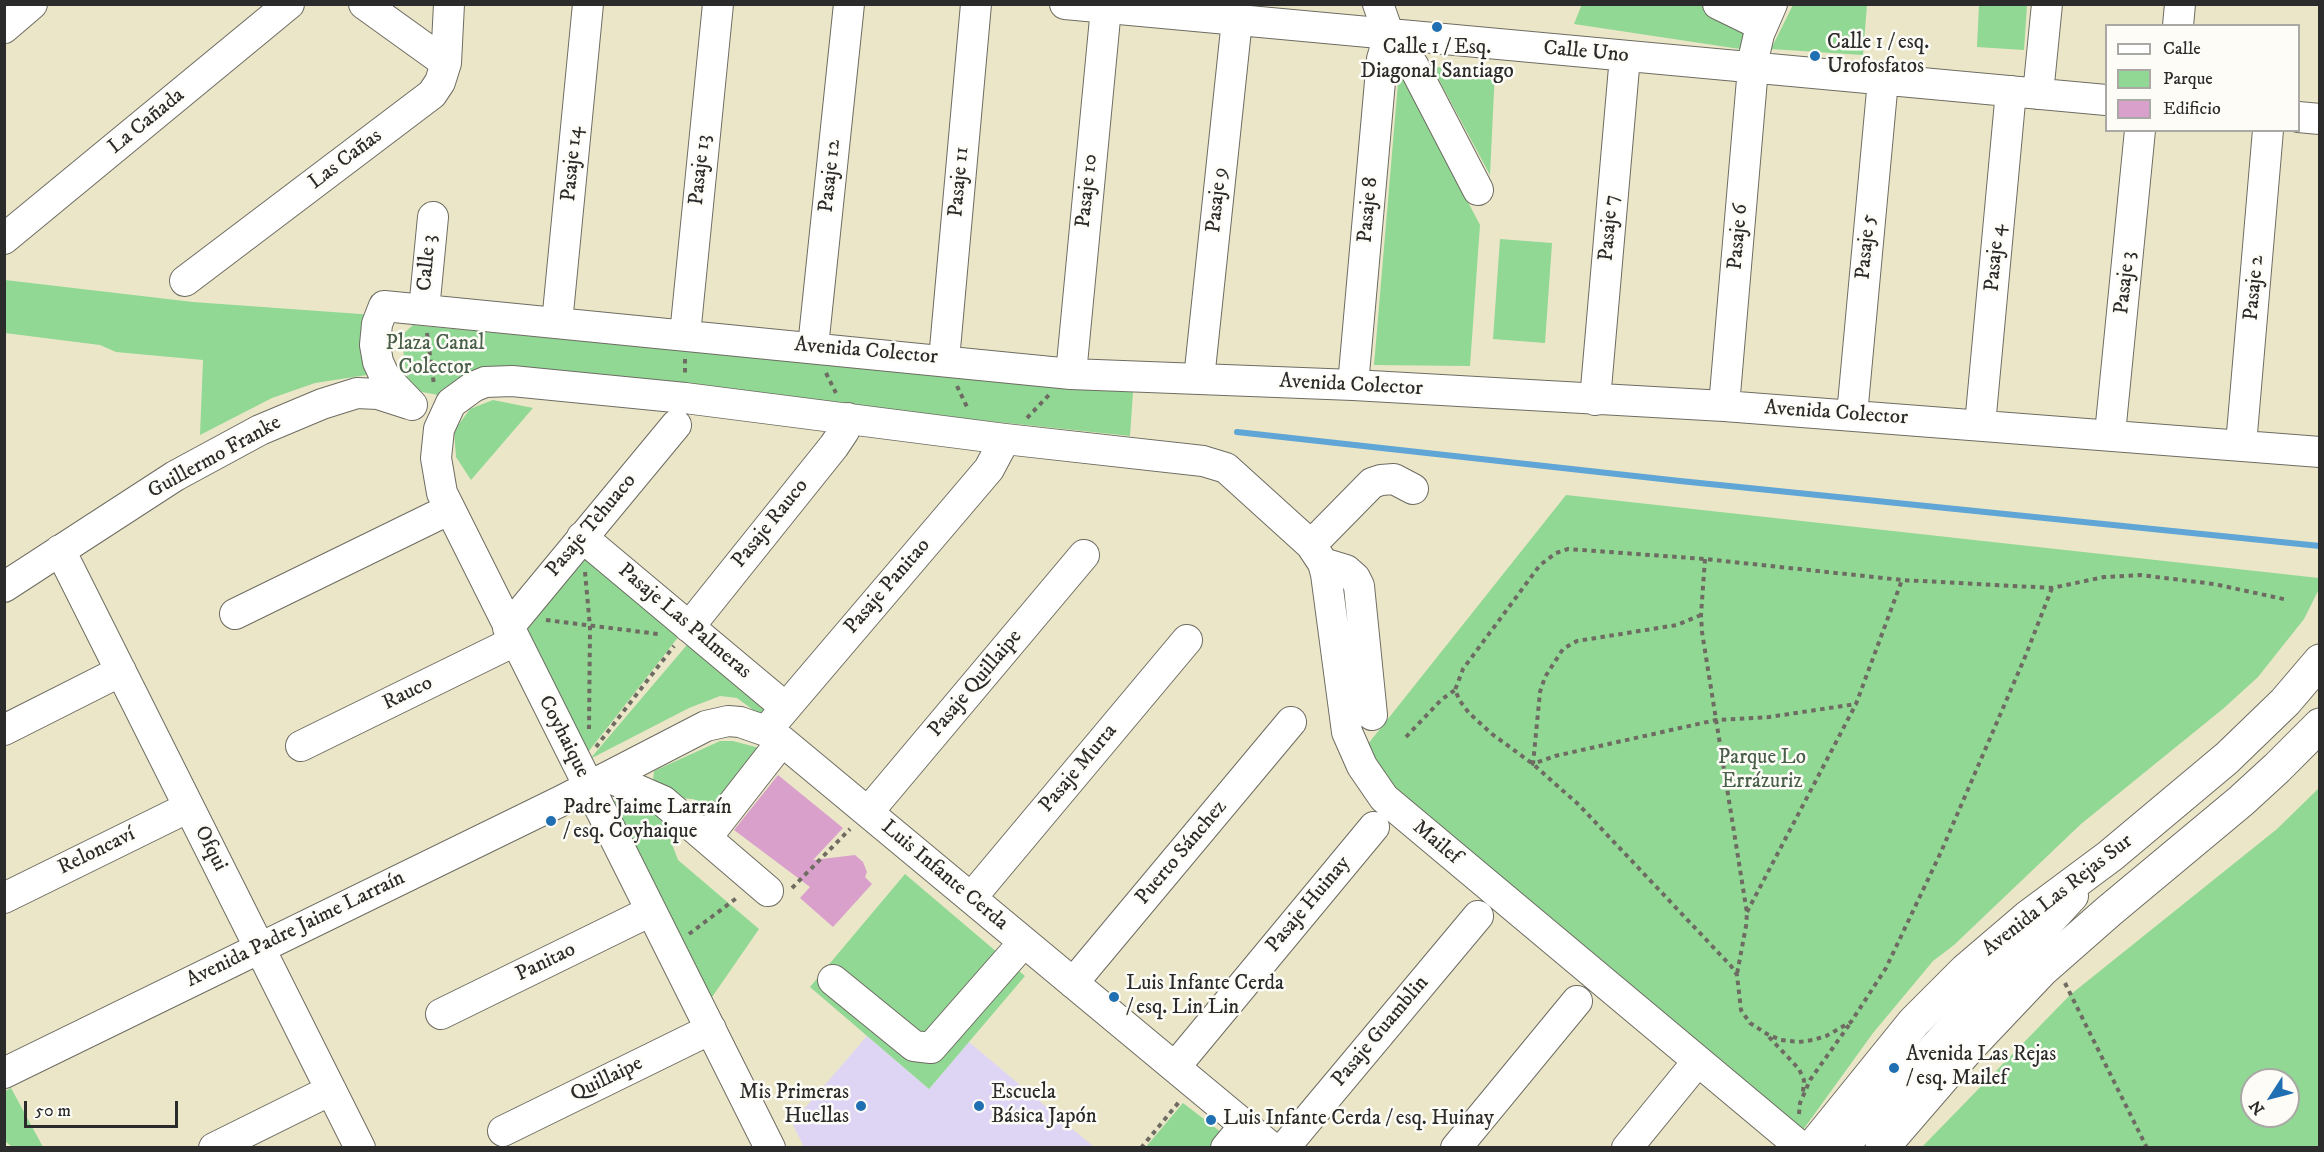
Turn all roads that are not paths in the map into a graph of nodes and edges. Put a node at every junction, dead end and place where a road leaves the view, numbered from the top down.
1 (32, 4) edge
2 (289, 4) edge
3 (364, 4) edge
4 (449, 4) edge
5 (588, 4) edge
6 (718, 4) edge
7 (849, 4) edge
8 (976, 4) edge
9 (1065, 4) edge
10 (1378, 4) edge
11 (1718, 4) edge
12 (2047, 4) edge
13 (2180, 4) edge
14 (1106, 8) junction
15 (1763, 13) edge
16 (1237, 20) junction
17 (2178, 24) edge
18 (4, 28) edge
19 (1389, 35) junction
20 (1625, 56) junction
21 (446, 63) junction
22 (1753, 68) junction
23 (1883, 80) junction
24 (2024, 92) junction
25 (2105, 100) edge
26 (2300, 117) edge
27 (2319, 119) edge
28 (2140, 132) edge
29 (2268, 132) edge
30 (1478, 190) dead end
31 (433, 217) dead end
32 (4, 239) edge
33 (185, 281) dead end
34 (424, 310) junction
35 (557, 323) junction
36 (685, 335) junction
37 (813, 347) junction
38 (944, 360) junction
39 (1071, 374) junction
40 (1199, 379) junction
41 (1353, 385) junction
42 (1595, 400) junction
43 (1724, 406) junction
44 (431, 411) junction
45 (1852, 415) junction
46 (848, 418) junction
47 (676, 425) dead end
48 (1980, 425) junction
49 (2110, 434) junction
50 (994, 438) junction
51 (2241, 445) junction
52 (2319, 452) edge
53 (1413, 489) dead end
54 (448, 510) junction
55 (582, 537) junction
56 (60, 550) junction
57 (1317, 554) junction
58 (1084, 555) dead end
59 (4, 587) edge
60 (235, 614) dead end
61 (513, 628) junction
62 (685, 632) junction
63 (1186, 640) dead end
64 (2319, 661) edge
65 (121, 671) junction
66 (785, 707) junction
67 (1372, 715) dead end
68 (1291, 723) dead end
69 (2319, 724) edge
70 (4, 730) edge
71 (774, 736) junction
72 (301, 746) dead end
73 (598, 782) junction
74 (189, 807) junction
75 (868, 812) junction
76 (1374, 826) dead end
77 (707, 837) junction
78 (2110, 856) junction
79 (768, 891) dead end
80 (4, 898) edge
81 (971, 898) junction
82 (651, 911) junction
83 (1478, 916) dead end
84 (1024, 942) junction
85 (260, 948) junction
86 (833, 980) dead end
87 (1073, 983) junction
88 (1578, 1001) dead end
89 (441, 1014) dead end
90 (711, 1029) junction
91 (1698, 1061) junction
92 (4, 1073) edge
93 (1185, 1075) junction
94 (331, 1090) junction
95 (503, 1131) dead end
96 (1235, 1136) edge
97 (1801, 1144) edge
98 (770, 1147) edge
99 (214, 1148) edge
100 (360, 1148) edge
101 (1272, 1148) edge
102 (1284, 1148) edge
103 (1456, 1148) edge
104 (1627, 1148) edge
105 (1842, 1148) edge
106 (1882, 1148) edge

1 - 18 street
2 - 32 street, La Cañada
3 - 21 street
4 - 21 street, Las Cañas
5 - 35 street, Pasaje 14
6 - 36 street, Pasaje 13
7 - 37 street, Pasaje 12
8 - 38 street, Pasaje 11
9 - 14 street, Calle Uno
10 - 19 street
11 - 15 street
12 - 24 street, Pasaje 4
13 - 17 street
14 - 16 street, Calle Uno
14 - 39 street, Pasaje 10
15 - 22 street, Pasaje 6
16 - 19 street, Calle Uno
16 - 40 street, Pasaje 9
19 - 20 street, Calle Uno
19 - 30 street
19 - 41 street, Pasaje 8
20 - 22 street, Calle Uno
20 - 42 street, Pasaje 7
21 - 33 street, Las Cañas
22 - 23 street, Calle Uno
22 - 43 street, Pasaje 6
23 - 24 street, Calle Uno
23 - 45 street, Pasaje 5
24 - 25 street, Calle Uno
24 - 48 street, Pasaje 4
26 - 27 street
28 - 49 street, Pasaje 3
29 - 51 street, Pasaje 2
31 - 34 street, Calle 3
34 - 35 street, Avenida Colector
34 - 44 street, Avenida Colector
35 - 36 street, Avenida Colector
36 - 37 street, Avenida Colector
37 - 38 street, Avenida Colector
38 - 39 street, Avenida Colector
39 - 40 street, Avenida Colector
40 - 41 street, Avenida Colector
41 - 42 street, Avenida Colector
42 - 43 street, Avenida Colector
43 - 45 street, Avenida Colector
44 - 46 street
44 - 54 street, Coyhaique
44 - 56 street, Guillermo Franke
45 - 48 street, Avenida Colector
46 - 50 street
46 - 62 street, Pasaje Rauco
47 - 55 street, Pasaje Tehuaco
48 - 49 street, Avenida Colector
49 - 51 street, Avenida Colector
50 - 57 street
50 - 66 street, Pasaje Panitao
51 - 52 street, Avenida Colector
53 - 57 street
54 - 60 street
54 - 61 street, Coyhaique
55 - 61 street, Pasaje Tehuaco
55 - 62 street, Pasaje Las Palmeras
56 - 59 street, Guillermo Franke
56 - 65 street, Ofqui
57 - 67 street
57 - 91 street, Mailef
58 - 75 street, Pasaje Quillaipe
61 - 72 street, Rauco
61 - 73 street, Coyhaique
62 - 66 street, Pasaje Las Palmeras
63 - 81 street, Pasaje Murta
64 - 78 main road, Avenida Las Rejas Sur
65 - 70 street
65 - 74 street, Ofqui
66 - 71 street, Pasaje Panitao
68 - 87 street, Puerto Sánchez
69 - 106 main road, Avenida Las Rejas Sur
71 - 73 street, Luis Infante Cerda
71 - 75 street, Luis Infante Cerda
71 - 77 street, Pasaje Panitao
73 - 77 street
73 - 82 street, Coyhaique
73 - 85 street, Avenida Padre Jaime Larraín
74 - 80 street, Reloncaví
74 - 85 street, Ofqui
75 - 81 street, Luis Infante Cerda
76 - 93 street, Pasaje Huinay
77 - 79 street
78 - 97 main road, Avenida Las Rejas Sur
78 - 105 street
81 - 84 street, Luis Infante Cerda
82 - 89 street, Panitao
82 - 90 street, Coyhaique
83 - 102 street, Pasaje Guamblin
84 - 86 street
84 - 87 street, Luis Infante Cerda
85 - 92 street, Avenida Padre Jaime Larraín
85 - 94 street, Ofqui
87 - 93 street, Luis Infante Cerda
88 - 103 street
90 - 95 street, Quillaipe
90 - 98 street, Coyhaique
91 - 97 street, Mailef
91 - 104 street
93 - 96 street, Luis Infante Cerda
94 - 99 street
94 - 100 street, Ofqui
96 - 101 street, Luis Infante Cerda

